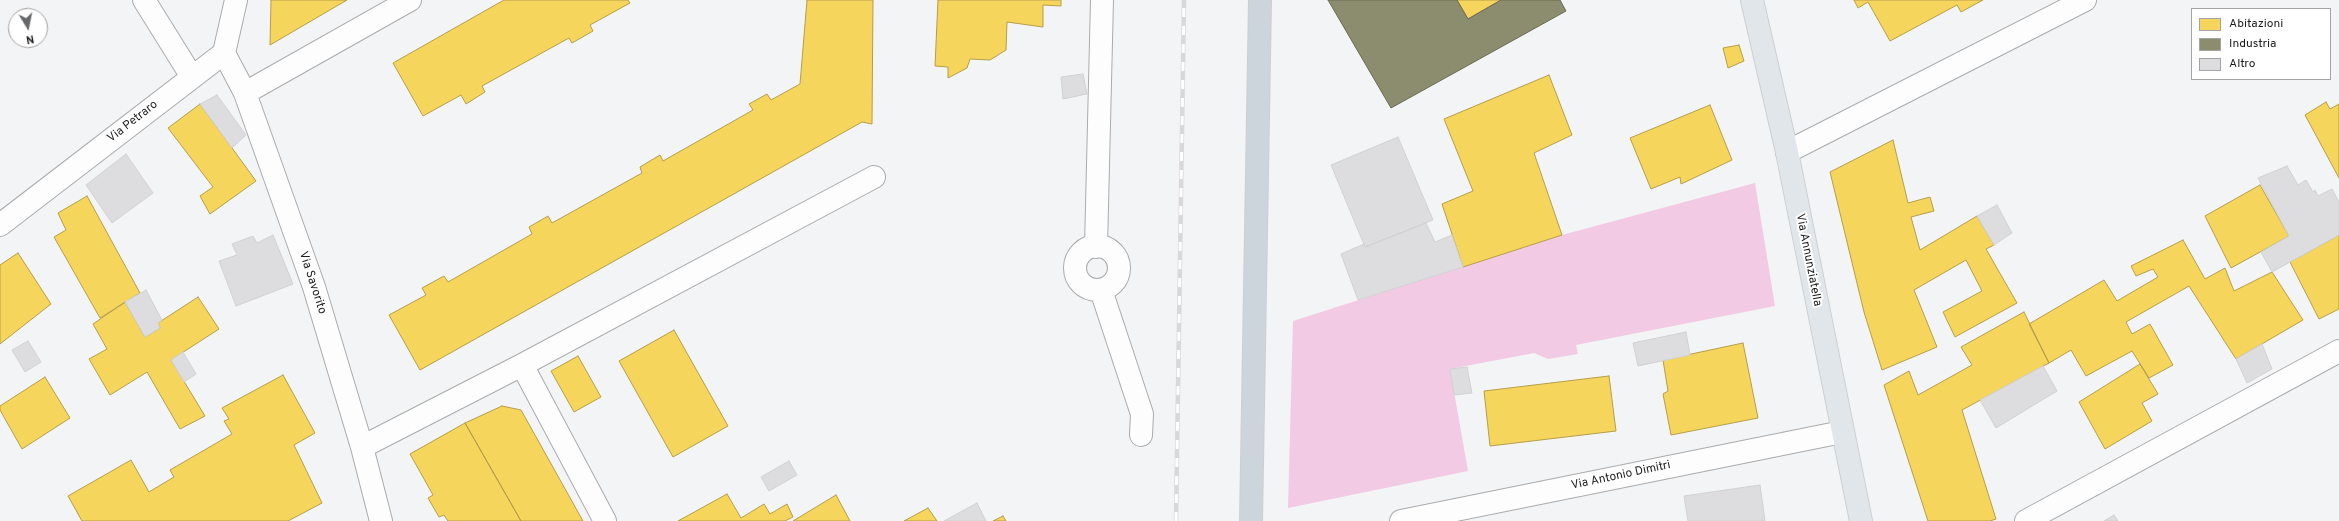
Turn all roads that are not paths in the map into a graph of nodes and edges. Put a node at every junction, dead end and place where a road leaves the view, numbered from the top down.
1 (144, 0) edge
2 (236, 0) edge
3 (410, 0) edge
4 (1102, 0) edge
5 (1260, 0) edge
6 (1752, 0) edge
7 (2086, 0) edge
8 (224, 53) junction
9 (192, 77) junction
10 (245, 93) junction
11 (1787, 152) junction
12 (874, 177) dead end
13 (0, 225) edge
14 (1096, 247) junction
15 (1101, 290) junction
16 (2339, 352) edge
17 (522, 365) junction
18 (1842, 432) junction
19 (1140, 435) dead end
20 (362, 447) junction
21 (381, 521) edge
22 (605, 521) edge
23 (1251, 521) edge
24 (1401, 521) edge
25 (1861, 521) edge
26 (2026, 521) edge

1 - 9 street
2 - 8 street
3 - 10 street
4 - 14 street
5 - 23 highway
6 - 11 main road, Via Annunziatella
7 - 11 street
8 - 9 street, Via Petraro
8 - 10 street, Via Savorito
9 - 13 street, Via Petraro
10 - 20 street, Via Savorito
11 - 18 main road, Via Annunziatella
12 - 17 street
14 - 15 street
14 - 15 street
15 - 19 street
16 - 26 street
17 - 20 street
17 - 22 street
18 - 24 street, Via Antonio Dimitri
18 - 25 main road, Via Annunziatella
20 - 21 street, Via Savorito

